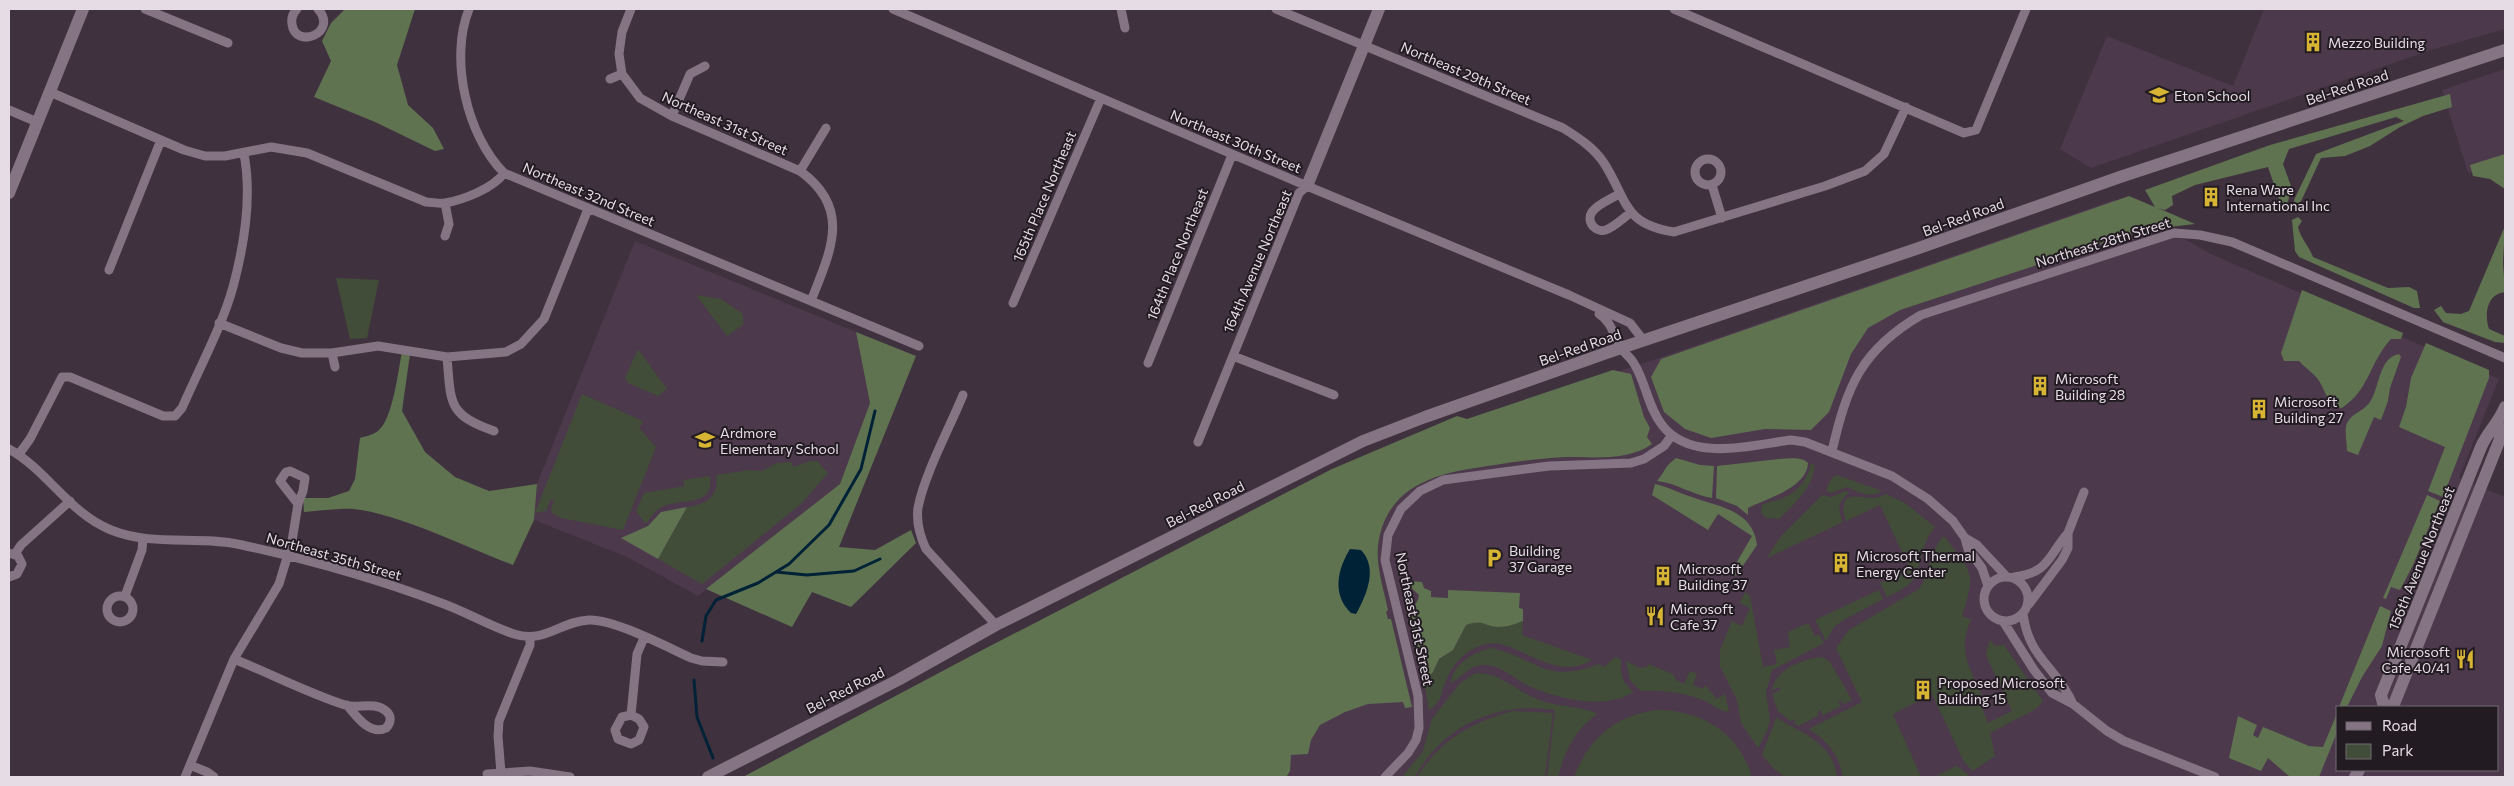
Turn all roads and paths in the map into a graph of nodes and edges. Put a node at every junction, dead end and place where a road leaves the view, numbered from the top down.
1 (83, 9) edge
2 (145, 9) edge
3 (297, 9) edge
4 (318, 9) edge
5 (469, 9) edge
6 (632, 9) edge
7 (893, 9) edge
8 (1121, 9) edge
9 (1276, 9) edge
10 (1379, 9) edge
11 (1674, 9) edge
12 (1702, 9) edge
13 (2026, 9) edge
14 (1697, 19) junction
15 (1125, 28) dead end
16 (228, 43) dead end
17 (1365, 46) junction
18 (2505, 50) edge
19 (705, 66) dead end
20 (622, 74) junction
21 (610, 79) dead end
22 (50, 92) junction
23 (1101, 98) junction
24 (1906, 108) junction
25 (9, 110) edge
26 (672, 116) junction
27 (37, 122) junction
28 (826, 128) dead end
29 (161, 140) junction
30 (244, 154) junction
31 (1232, 155) junction
32 (800, 171) junction
33 (504, 174) junction
34 (1712, 185) dead end
35 (1307, 186) junction
36 (9, 193) edge
37 (1619, 194) junction
38 (445, 203) junction
39 (588, 209) junction
40 (1631, 212) junction
41 (1722, 218) junction
42 (445, 236) dead end
43 (109, 270) dead end
44 (1569, 295) junction
45 (811, 301) junction
46 (1013, 304) dead end
47 (219, 323) junction
48 (1644, 340) junction
49 (919, 346) dead end
50 (1621, 349) junction
51 (332, 353) junction
52 (1233, 356) junction
53 (447, 358) junction
54 (2505, 358) edge
55 (1148, 363) dead end
56 (335, 367) dead end
57 (963, 395) dead end
58 (1334, 395) dead end
59 (2505, 407) edge
60 (494, 431) dead end
61 (1672, 435) junction
62 (1198, 442) dead end
63 (9, 448) edge
64 (1832, 451) junction
65 (19, 454) junction
66 (2084, 492) dead end
67 (70, 502) junction
68 (298, 504) dead end
69 (2068, 533) junction
70 (143, 538) junction
71 (1965, 538) junction
72 (12, 553) edge
73 (288, 556) junction
74 (9, 577) edge
75 (2010, 577) junction
76 (1988, 586) junction
77 (125, 596) dead end
78 (2025, 610) junction
79 (2003, 621) junction
80 (996, 626) junction
81 (530, 637) junction
82 (644, 638) junction
83 (234, 659) junction
84 (723, 662) dead end
85 (2073, 704) junction
86 (346, 705) junction
87 (2389, 706) edge
88 (631, 716) dead end
89 (190, 765) junction
90 (501, 773) junction
91 (487, 774) dead end
92 (185, 777) edge
93 (214, 777) edge
94 (570, 777) edge
95 (708, 777) edge
96 (1385, 777) edge
97 (2215, 777) edge

1 - 22 main road
2 - 16 street
3 - 4 street
5 - 33 street
6 - 20 street
7 - 23 street, Northeast 30th Street
8 - 15 street
9 - 17 street, Northeast 29th Street
10 - 17 main road, 164th Avenue Northeast
11 - 14 street
12 - 14 street
13 - 24 street
14 - 24 street
17 - 35 main road, 164th Avenue Northeast
17 - 37 street, Northeast 29th Street
18 - 48 main road, Bel-Red Road
19 - 26 street
20 - 21 street
20 - 26 street, Northeast 31st Street
22 - 27 main road
22 - 29 street, Northeast 32nd Street
23 - 31 street, Northeast 30th Street
23 - 46 street, 165th Place Northeast
24 - 41 street
25 - 27 street
26 - 32 street, Northeast 31st Street
27 - 36 main road
28 - 32 street
29 - 30 street, Northeast 32nd Street
29 - 43 street
30 - 38 street, Northeast 32nd Street
30 - 47 street
31 - 35 street, Northeast 30th Street
31 - 55 street, 164th Place Northeast
32 - 45 street, Northeast 31st Street
33 - 38 street, Northeast 32nd Street
33 - 39 street, Northeast 32nd Street
34 - 41 street
35 - 44 street, Northeast 30th Street
35 - 52 street, 164th Avenue Northeast
37 - 40 street, Northeast 29th Street
37 - 40 street
38 - 42 street
39 - 45 street, Northeast 32nd Street
39 - 53 street
40 - 41 street, Northeast 29th Street
44 - 48 street, Northeast 30th Street
44 - 50 street, Northeast 30th Street
45 - 49 street, Northeast 32nd Street
47 - 51 street
47 - 65 street
48 - 50 main road, Bel-Red Road
50 - 61 street, Northeast 30th Street
50 - 80 main road, Bel-Red Road
51 - 53 street
51 - 56 street
52 - 58 street
52 - 62 street, 164th Avenue Northeast
53 - 60 street
54 - 64 street, Northeast 28th Street
57 - 80 street
59 - 87 main road
61 - 64 street
61 - 96 street, Northeast 31st Street
63 - 65 street, Northeast 35th Street
64 - 71 street
65 - 67 street, Northeast 35th Street
66 - 69 street
67 - 70 street, Northeast 35th Street
67 - 72 street
68 - 73 street
69 - 75 street
69 - 78 street
70 - 73 street, Northeast 35th Street
70 - 77 street
71 - 75 street
71 - 76 street
72 - 74 street
73 - 81 street, Northeast 35th Street
73 - 83 street
75 - 76 street
75 - 78 street
76 - 79 street
78 - 79 street
78 - 85 street
79 - 85 street
80 - 95 main road, Bel-Red Road
81 - 82 street, Northeast 35th Street
81 - 90 street
82 - 84 street, Northeast 35th Street
82 - 88 street
83 - 86 street
83 - 89 street
85 - 97 street
86 - 86 street
89 - 92 street
89 - 93 street
90 - 91 street
90 - 94 street

